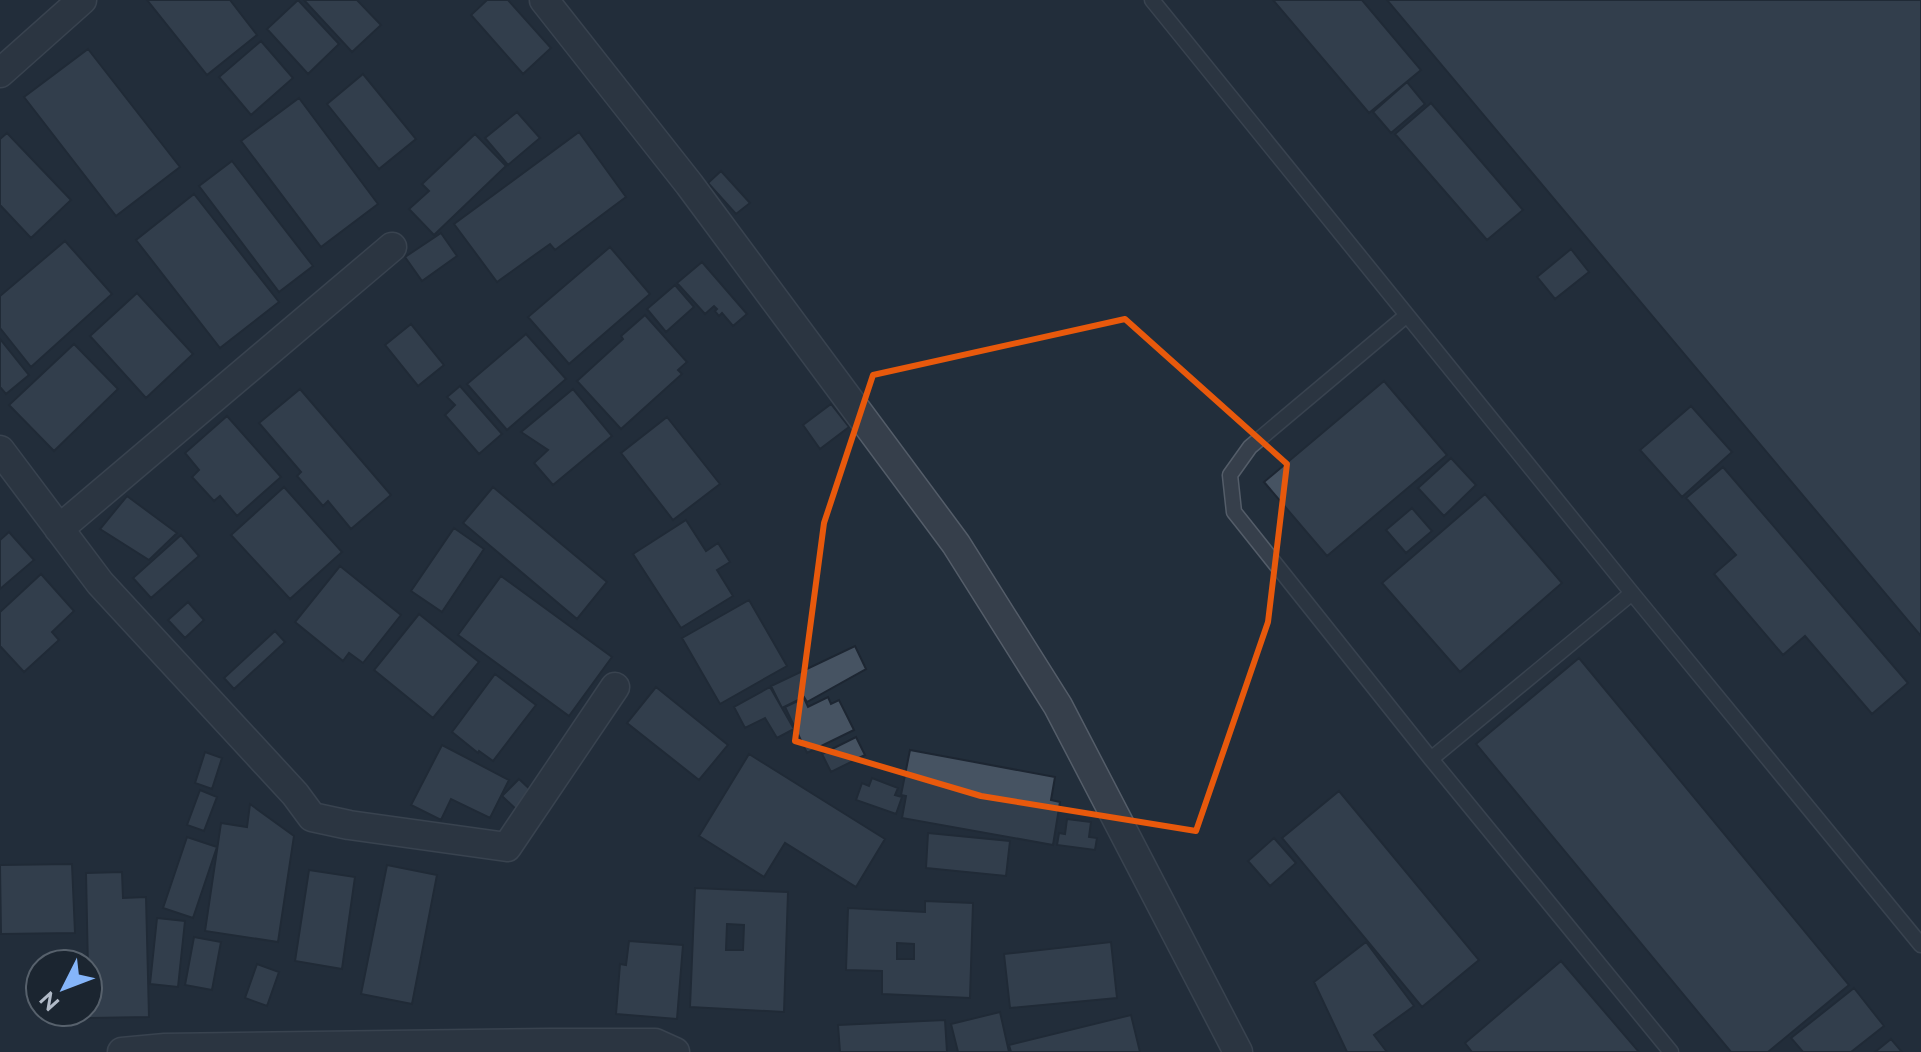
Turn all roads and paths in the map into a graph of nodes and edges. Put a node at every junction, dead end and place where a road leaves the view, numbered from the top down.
1 (82, 0) edge
2 (544, 0) edge
3 (1152, 0) edge
4 (0, 73) edge
5 (392, 247) dead end
6 (1407, 315) junction
7 (0, 450) edge
8 (59, 529) junction
9 (1632, 593) junction
10 (615, 687) dead end
11 (1431, 759) junction
12 (1921, 945) edge
13 (550, 1047) edge
14 (122, 1052) edge
15 (675, 1052) edge
16 (1238, 1052) edge
17 (1671, 1052) edge

1 - 4 street
2 - 16 street
3 - 6 lane
5 - 8 street
6 - 9 lane
6 - 11 lane
7 - 8 street
8 - 10 street
9 - 11 lane
9 - 12 lane
11 - 17 lane
13 - 14 street
13 - 15 street

